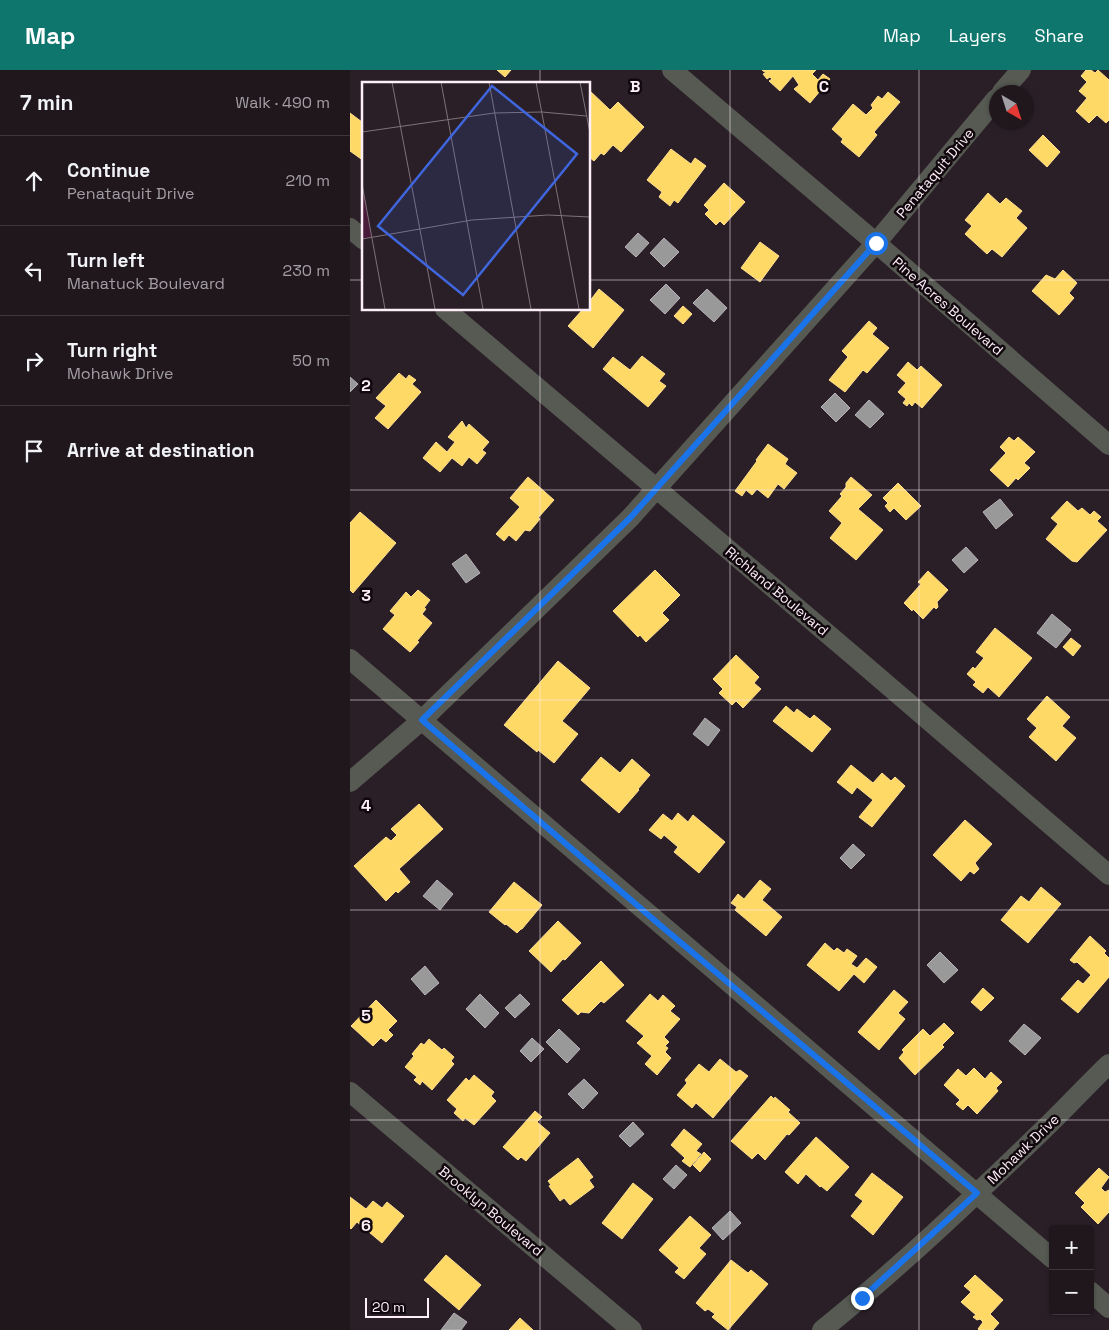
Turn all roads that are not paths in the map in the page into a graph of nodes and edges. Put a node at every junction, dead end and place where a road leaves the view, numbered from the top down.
1 (672, 70) edge
2 (1021, 70) edge
3 (1008, 85) edge
4 (989, 107) edge
5 (350, 228) edge
6 (362, 238) edge
7 (876, 243) junction
8 (445, 310) edge
9 (1109, 445) edge
10 (656, 488) junction
11 (350, 659) edge
12 (422, 720) junction
13 (350, 782) edge
14 (1109, 875) edge
15 (1109, 1064) edge
16 (350, 1092) edge
17 (977, 1193) junction
18 (1049, 1256) edge
19 (1094, 1295) edge
20 (1109, 1308) edge
21 (632, 1330) edge
22 (822, 1330) edge

1 - 7 street, Pine Acres Boulevard
2 - 3 street
4 - 7 street, Penataquit Drive
5 - 6 street
7 - 9 street, Pine Acres Boulevard
7 - 10 street, Penataquit Drive
8 - 10 street, Richland Boulevard
10 - 12 street, Penataquit Drive
10 - 14 street, Richland Boulevard
11 - 12 street
12 - 13 street, Penataquit Drive
12 - 17 street
15 - 17 street, Mohawk Drive
16 - 21 street, Brooklyn Boulevard
17 - 18 street
17 - 22 street, Mohawk Drive
19 - 20 street

